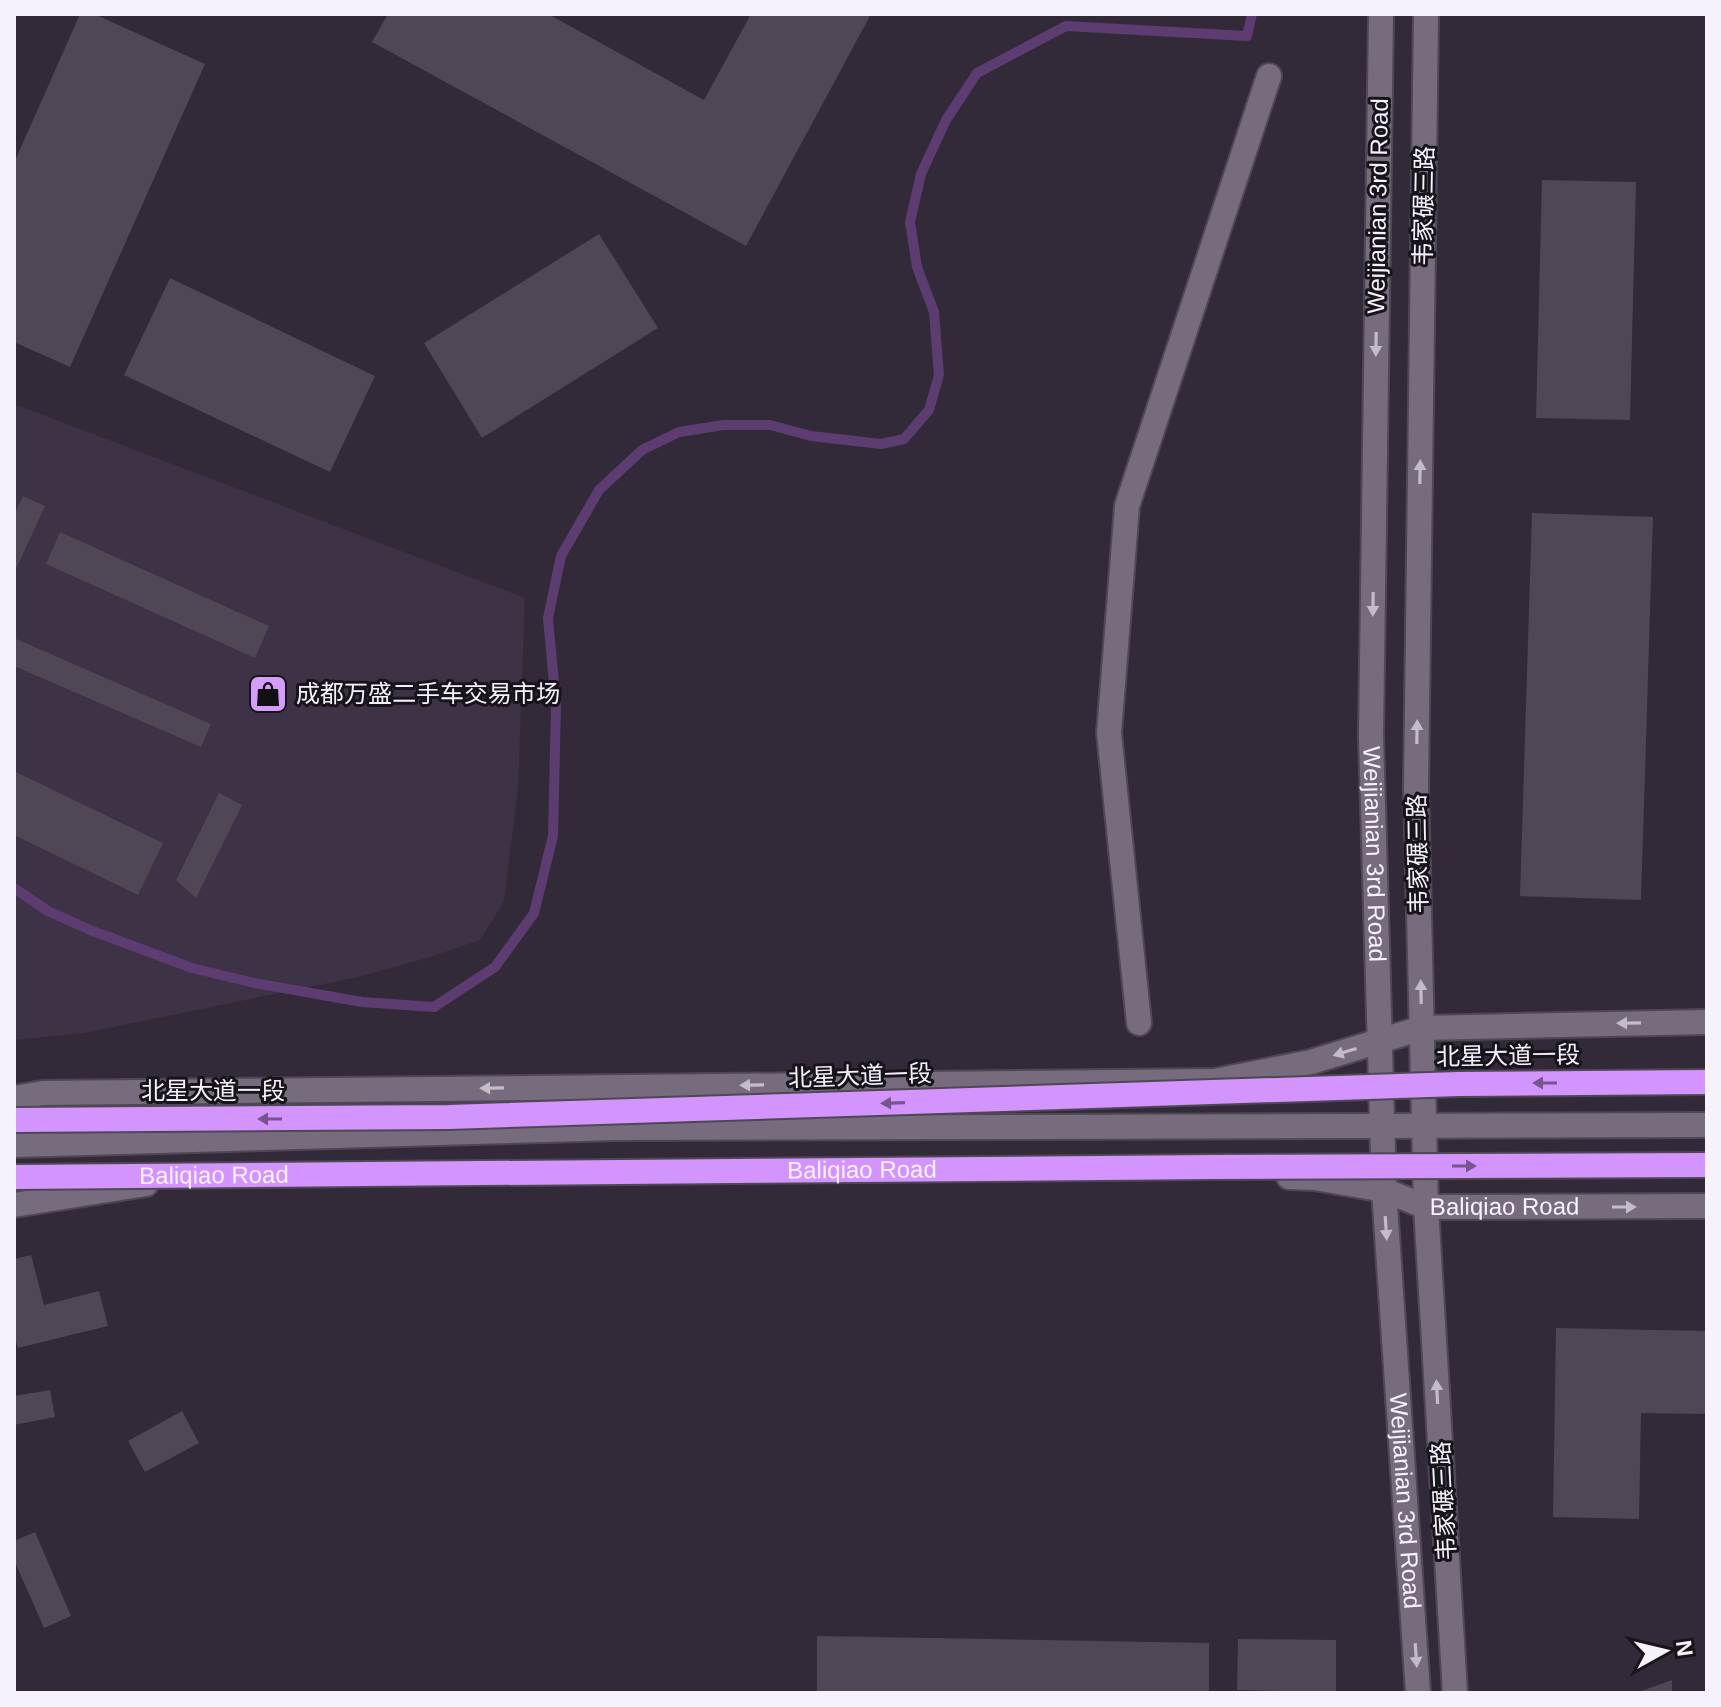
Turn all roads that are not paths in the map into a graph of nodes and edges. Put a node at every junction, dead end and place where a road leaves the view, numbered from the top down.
1 (1381, 14) edge
2 (1426, 14) edge
3 (1269, 76) dead end
4 (1707, 1022) edge
5 (1139, 1023) dead end
6 (1422, 1028) junction
7 (1380, 1041) junction
8 (1707, 1082) edge
9 (14, 1098) edge
10 (14, 1120) edge
11 (1381, 1125) junction
12 (1424, 1125) junction
13 (1707, 1125) edge
14 (14, 1145) edge
15 (1707, 1165) edge
16 (14, 1177) edge
17 (1384, 1190) junction
18 (14, 1205) edge
19 (1707, 1206) edge
20 (1426, 1207) junction
21 (1418, 1693) edge
22 (1455, 1693) edge

1 -> 7 street, Weijianian 3rd Road
6 -> 2 street, 韦家碾三路
3 - 5 street
4 -> 6 street
6 - 7 street
6 - 12 street, 韦家碾三路
7 -> 9 street
7 - 11 street, Weijianian 3rd Road
8 -> 10 highway, 北星大道一段, bridge
11 - 12 street, Baliqiao Road
11 - 14 street, Baliqiao Road
11 - 17 street, Weijianian 3rd Road
12 - 13 street, Baliqiao Road
12 - 20 street, 韦家碾三路
16 -> 15 highway, bridge
17 - 18 street, Baliqiao Road
17 - 20 street, Baliqiao Road
17 -> 21 street, Weijianian 3rd Road
20 -> 19 street, Baliqiao Road
22 -> 20 street, 韦家碾三路

